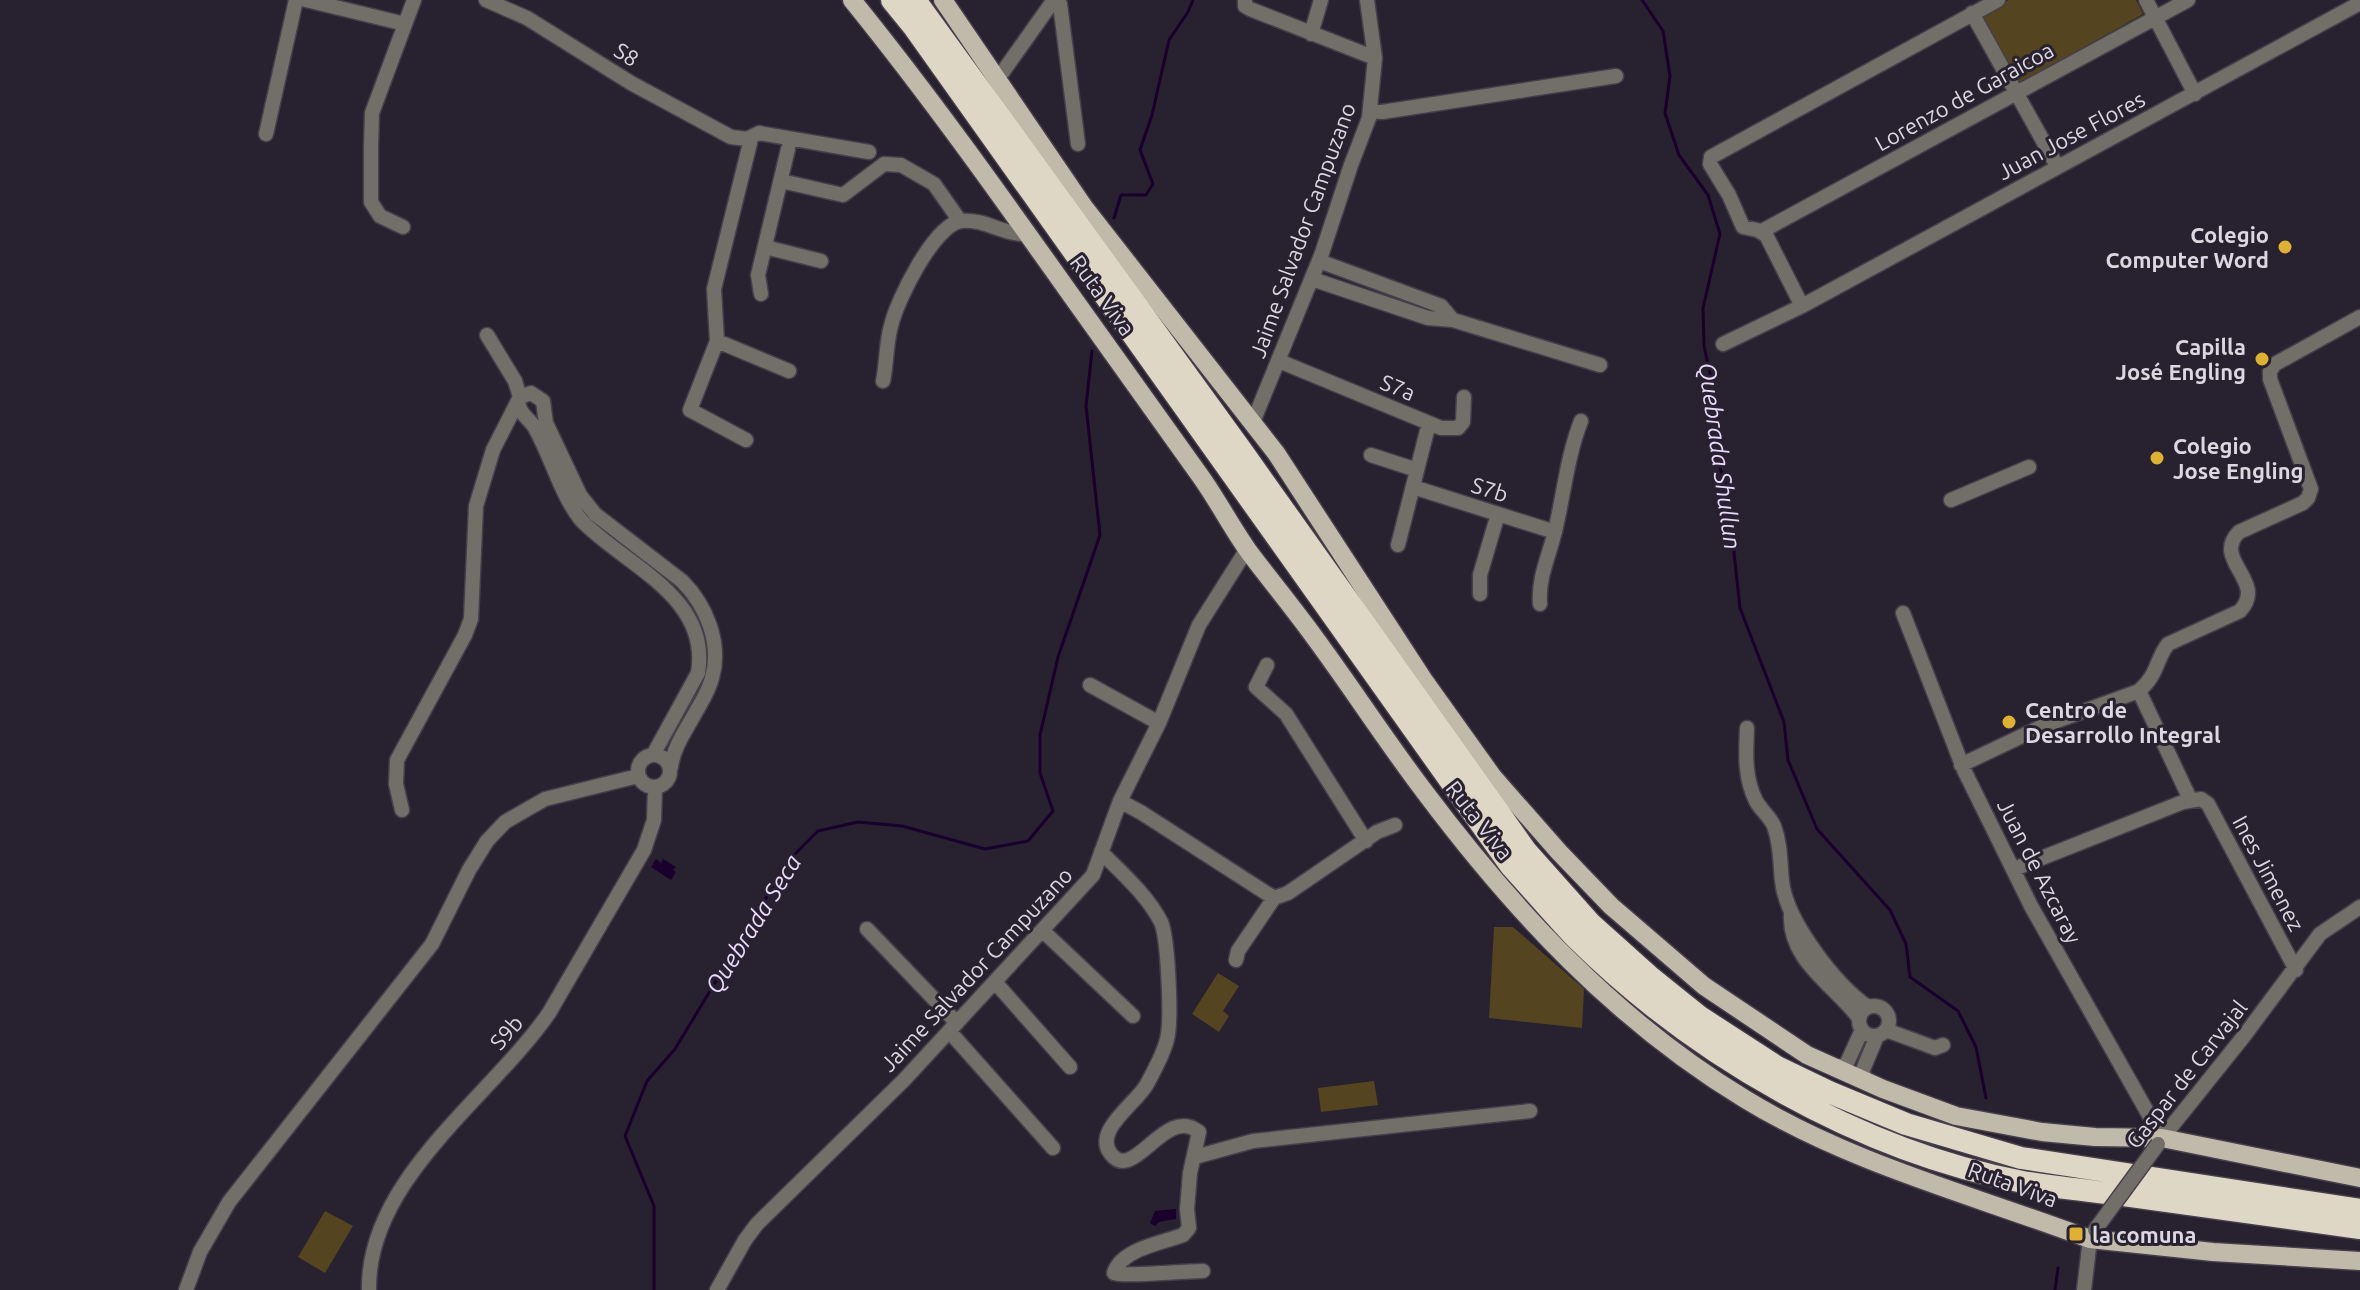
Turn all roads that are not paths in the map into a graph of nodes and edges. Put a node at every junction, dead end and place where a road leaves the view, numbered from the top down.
1 (296, 0) edge
2 (306, 0) edge
3 (414, 0) edge
4 (486, 0) edge
5 (852, 0) edge
6 (892, 0) edge
7 (915, 0) edge
8 (943, 0) edge
9 (1245, 0) edge
10 (1321, 0) edge
11 (1367, 0) edge
12 (1998, 0) edge
13 (2146, 0) edge
14 (2188, 0) edge
15 (2360, 3) edge
16 (1972, 13) junction
17 (2155, 17) junction
18 (405, 24) junction
19 (1311, 34) junction
20 (1375, 58) junction
21 (1616, 76) dead end
22 (997, 80) junction
23 (2018, 91) junction
24 (2195, 94) junction
25 (1370, 111) junction
26 (266, 134) dead end
27 (747, 139) junction
28 (1078, 144) dead end
29 (788, 149) dead end
30 (1024, 149) junction
31 (869, 152) dead end
32 (2057, 166) junction
33 (781, 181) junction
34 (1084, 207) junction
35 (960, 221) junction
36 (403, 227) dead end
37 (1762, 231) junction
38 (1028, 234) junction
39 (765, 247) junction
40 (821, 261) dead end
41 (1319, 261) junction
42 (1312, 279) junction
43 (761, 294) dead end
44 (1802, 306) junction
45 (2360, 317) edge
46 (1453, 320) junction
47 (487, 335) dead end
48 (717, 341) junction
49 (1723, 344) dead end
50 (1279, 361) junction
51 (1600, 365) dead end
52 (789, 371) dead end
53 (883, 381) dead end
54 (1464, 397) dead end
55 (519, 400) junction
56 (1581, 421) dead end
57 (1253, 422) junction
58 (1429, 423) junction
59 (746, 440) dead end
60 (1371, 455) dead end
61 (2029, 467) dead end
62 (1417, 470) junction
63 (1413, 487) junction
64 (1951, 500) dead end
65 (1498, 514) junction
66 (1555, 532) junction
67 (1398, 545) dead end
68 (1247, 549) junction
69 (1480, 594) dead end
70 (1540, 604) dead end
71 (1903, 613) dead end
72 (1267, 665) dead end
73 (1090, 685) dead end
74 (2139, 691) junction
75 (1159, 723) junction
76 (1747, 728) dead end
77 (653, 755) junction
78 (1961, 765) junction
79 (671, 767) junction
80 (638, 776) junction
81 (655, 788) junction
82 (2195, 799) junction
83 (1120, 801) junction
84 (402, 810) dead end
85 (1395, 825) dead end
86 (1366, 841) junction
87 (1101, 852) junction
88 (2014, 869) junction
89 (1274, 898) junction
90 (2360, 907) edge
91 (867, 929) dead end
92 (1043, 931) junction
93 (1236, 960) dead end
94 (2296, 970) junction
95 (995, 982) junction
96 (1133, 1016) dead end
97 (1863, 1018) junction
98 (953, 1027) junction
99 (1882, 1033) junction
100 (1943, 1045) dead end
101 (1070, 1067) dead end
102 (1834, 1067) junction
103 (1868, 1083) junction
104 (1530, 1111) dead end
105 (2160, 1141) junction
106 (1053, 1148) dead end
107 (1195, 1157) junction
108 (2360, 1178) edge
109 (2360, 1210) edge
110 (2360, 1228) edge
111 (2093, 1235) junction
112 (2360, 1261) edge
113 (1203, 1271) dead end
114 (186, 1290) edge
115 (369, 1290) edge
116 (717, 1290) edge
117 (2084, 1290) edge

1 - 26 street
2 - 18 street
3 - 18 street
4 - 27 street, S8
5 - 38 main road, Ruta Viva
6 - 110 highway, Ruta Viva
7 - 30 highway, Ruta Viva
8 - 22 main road, Ruta Viva
9 - 19 street
10 - 19 street
11 - 20 street, Jaime Salvador Campuzano
12 - 16 street
13 - 17 street
14 - 17 street, Lorenzo de Garaicoa
15 - 24 street, Juan Jose Flores
16 - 23 street
16 - 37 street
17 - 23 street, Lorenzo de Garaicoa
17 - 24 street
18 - 36 street
19 - 20 street
20 - 25 street, Jaime Salvador Campuzano
21 - 25 street
22 - 28 street
22 - 34 main road, Ruta Viva
23 - 32 street
23 - 37 street, Lorenzo de Garaicoa
24 - 32 street, Juan Jose Flores
25 - 41 street, Jaime Salvador Campuzano
27 - 31 street, S8
27 - 48 street
29 - 33 street
30 - 34 highway
30 - 109 highway, Ruta Viva
32 - 44 street, Juan Jose Flores
33 - 35 street
33 - 39 street
34 - 57 main road, Ruta Viva
35 - 38 street
35 - 53 street
37 - 44 street
38 - 68 main road, Ruta Viva
39 - 40 street
39 - 43 street
41 - 42 street, Jaime Salvador Campuzano
41 - 46 street
42 - 46 street
42 - 50 street, Jaime Salvador Campuzano
44 - 49 street, Juan Jose Flores
45 - 74 street
46 - 51 street
47 - 55 street
48 - 52 street
48 - 59 street
50 - 57 street, Jaime Salvador Campuzano
50 - 58 street, S7a
54 - 58 street
55 - 77 street
55 - 79 street
55 - 84 street
56 - 66 street
57 - 102 main road, Ruta Viva
58 - 62 street, S7a
60 - 62 street
61 - 64 street
62 - 63 street, S7a
63 - 65 street, S7b
63 - 67 street, S7a
65 - 66 street, S7b
65 - 69 street
66 - 70 street
68 - 75 street, Jaime Salvador Campuzano
68 - 111 main road, Ruta Viva
71 - 78 street, Juan de Azcaray
72 - 86 street
73 - 75 street
74 - 78 street
74 - 82 street, Ines Jimenez
75 - 83 street, Jaime Salvador Campuzano
76 - 97 street
77 - 79 street
77 - 80 street
78 - 88 street, Juan de Azcaray
79 - 81 street
80 - 81 street
80 - 114 street
81 - 115 street, S9b
82 - 88 street
82 - 94 street, Ines Jimenez
83 - 87 street, Jaime Salvador Campuzano
83 - 89 street
85 - 86 street
86 - 89 street
87 - 92 street, Jaime Salvador Campuzano
87 - 107 street
88 - 105 street, Juan de Azcaray
89 - 93 street
90 - 94 street, Gaspar de Carvajal
91 - 98 street
92 - 95 street, Jaime Salvador Campuzano
92 - 96 street
94 - 105 street, Gaspar de Carvajal
95 - 98 street, Jaime Salvador Campuzano
95 - 101 street
97 - 99 street
97 - 99 street
97 - 102 street
98 - 106 street
98 - 116 street, Jaime Salvador Campuzano
99 - 100 street
99 - 103 street
102 - 103 main road, Ruta Viva
103 - 105 main road, Ruta Viva
104 - 107 street
105 - 108 main road, Ruta Viva
105 - 111 street, Gaspar de Carvajal, bridge
107 - 113 street
111 - 112 main road, Ruta Viva
111 - 117 street, Gaspar de Carvajal

